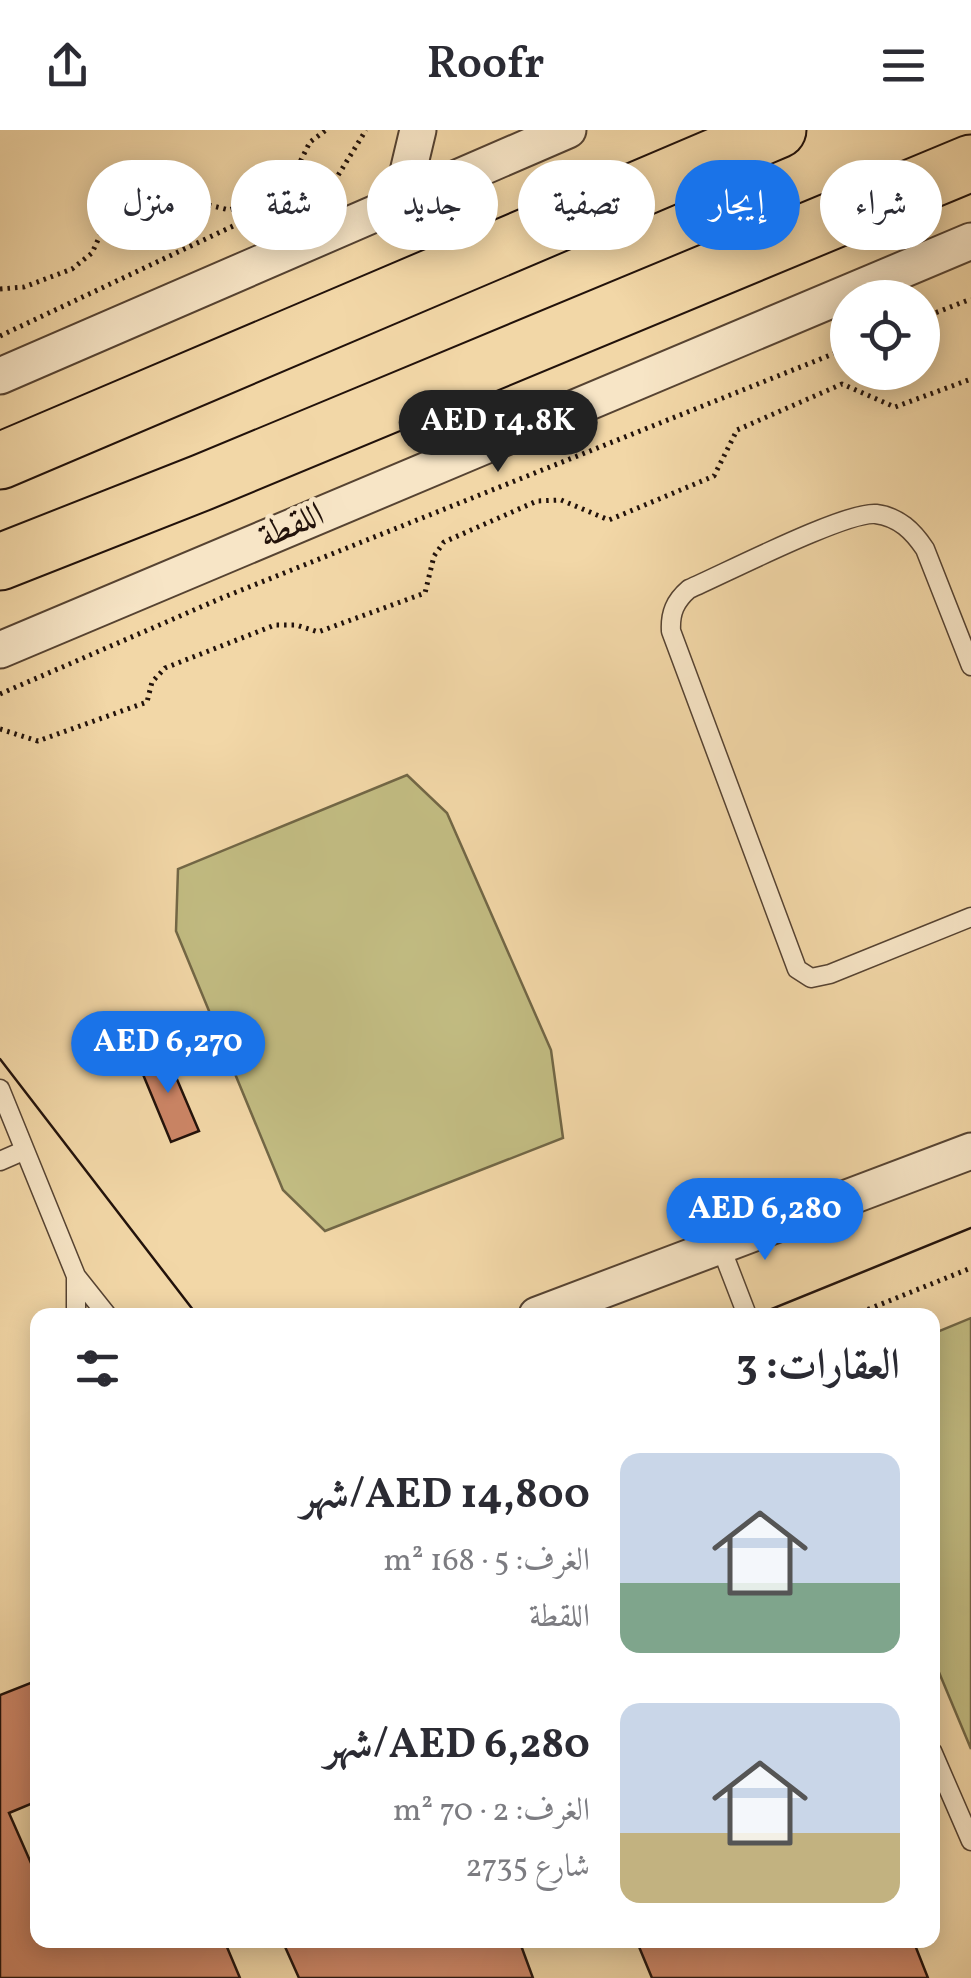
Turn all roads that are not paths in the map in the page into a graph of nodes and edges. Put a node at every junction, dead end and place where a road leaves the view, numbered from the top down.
1 (418, 130) edge
2 (568, 130) edge
3 (778, 130) edge
4 (411, 160) edge
5 (498, 160) edge
6 (971, 162) edge
7 (367, 216) edge
8 (971, 241) edge
9 (0, 376) edge
10 (0, 461) edge
11 (0, 562) edge
12 (0, 650) edge
13 (971, 666) edge
14 (971, 917) edge
15 (0, 1089) edge
16 (22, 1151) junction
17 (971, 1151) edge
18 (0, 1161) edge
19 (720, 1245) junction
20 (76, 1276) junction
21 (76, 1308) edge
22 (101, 1308) edge
23 (555, 1308) edge
24 (744, 1308) edge
25 (940, 1769) edge
26 (970, 1838) edge

1 - 4 street
2 - 5 street
3 - 10 main road
6 - 11 main road
7 - 9 street
8 - 12 street, اللقطة
13 - 14 lane
15 - 16 lane
16 - 18 lane
16 - 20 lane
17 - 19 street
19 - 23 street
19 - 24 lane
20 - 21 lane
20 - 22 lane
25 - 26 lane

